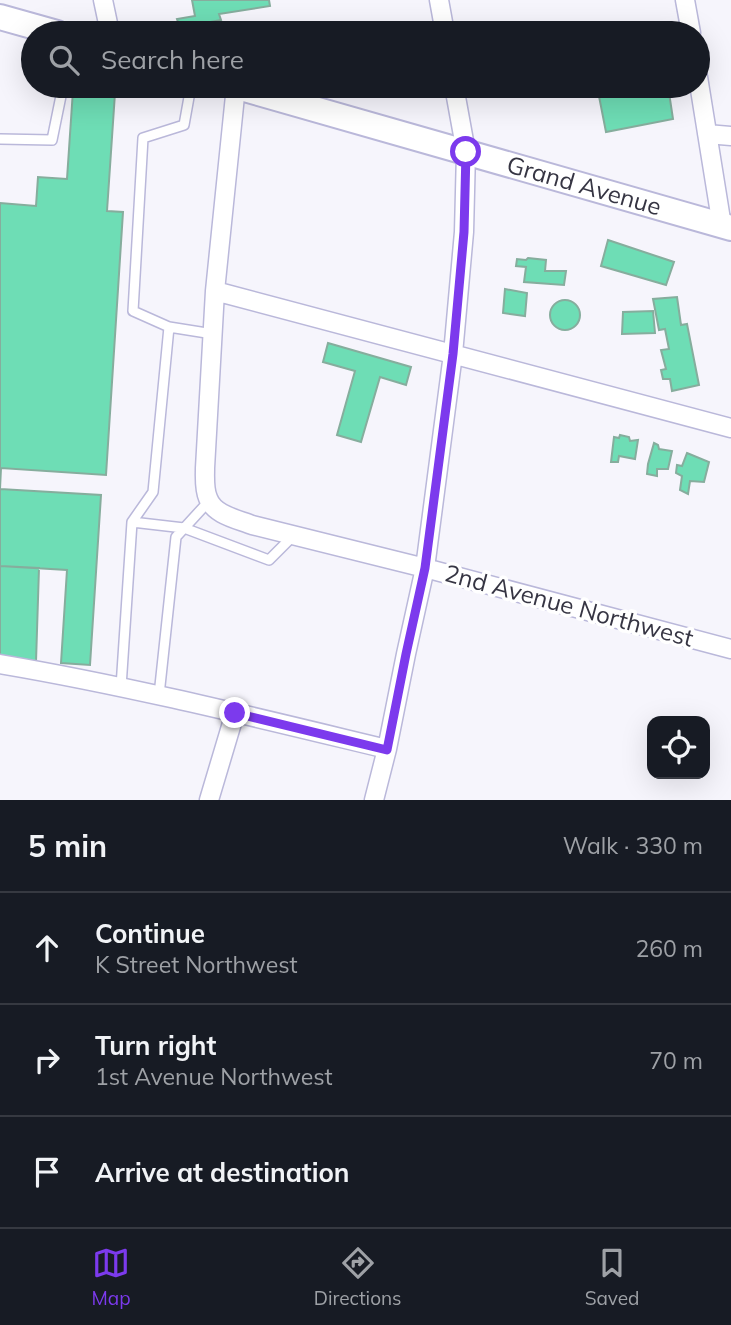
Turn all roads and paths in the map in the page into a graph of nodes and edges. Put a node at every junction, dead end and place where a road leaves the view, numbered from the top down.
1 (103, 0) edge
2 (439, 0) edge
3 (685, 0) edge
4 (0, 17) edge
5 (107, 21) edge
6 (443, 21) edge
7 (689, 21) edge
8 (21, 23) edge
9 (61, 98) edge
10 (189, 98) edge
11 (234, 98) edge
12 (277, 98) edge
13 (456, 98) edge
14 (701, 98) edge
15 (707, 134) junction
16 (731, 136) edge
17 (0, 139) edge
18 (466, 152) junction
19 (727, 227) edge
20 (215, 291) junction
21 (169, 327) junction
22 (213, 334) junction
23 (453, 354) junction
24 (731, 428) edge
25 (209, 501) junction
26 (132, 522) junction
27 (184, 528) junction
28 (294, 535) junction
29 (425, 568) junction
30 (731, 649) edge
31 (0, 664) edge
32 (121, 687) junction
33 (159, 695) junction
34 (235, 713) junction
35 (387, 750) junction
36 (209, 800) edge
37 (374, 800) edge

1 - 5 street
2 - 6 street
3 - 7 street
4 - 8 street
9 - 17 lane
10 - 21 lane
11 - 20 street
12 - 18 street, Grand Avenue
13 - 18 street
14 - 15 street
15 - 16 street
15 - 19 street
18 - 19 street, Grand Avenue
18 - 23 street
20 - 22 street
20 - 23 street
21 - 22 lane
21 - 26 lane
22 - 25 street
23 - 24 street
23 - 29 street
25 - 27 lane
25 - 28 street, 2nd Avenue Northwest
26 - 27 lane
26 - 32 lane
27 - 28 lane
27 - 33 lane
28 - 29 street, 2nd Avenue Northwest
29 - 30 street, 2nd Avenue Northwest
29 - 35 street
31 - 32 street
32 - 33 street
33 - 34 street
34 - 35 street
34 - 36 street
35 - 37 street

